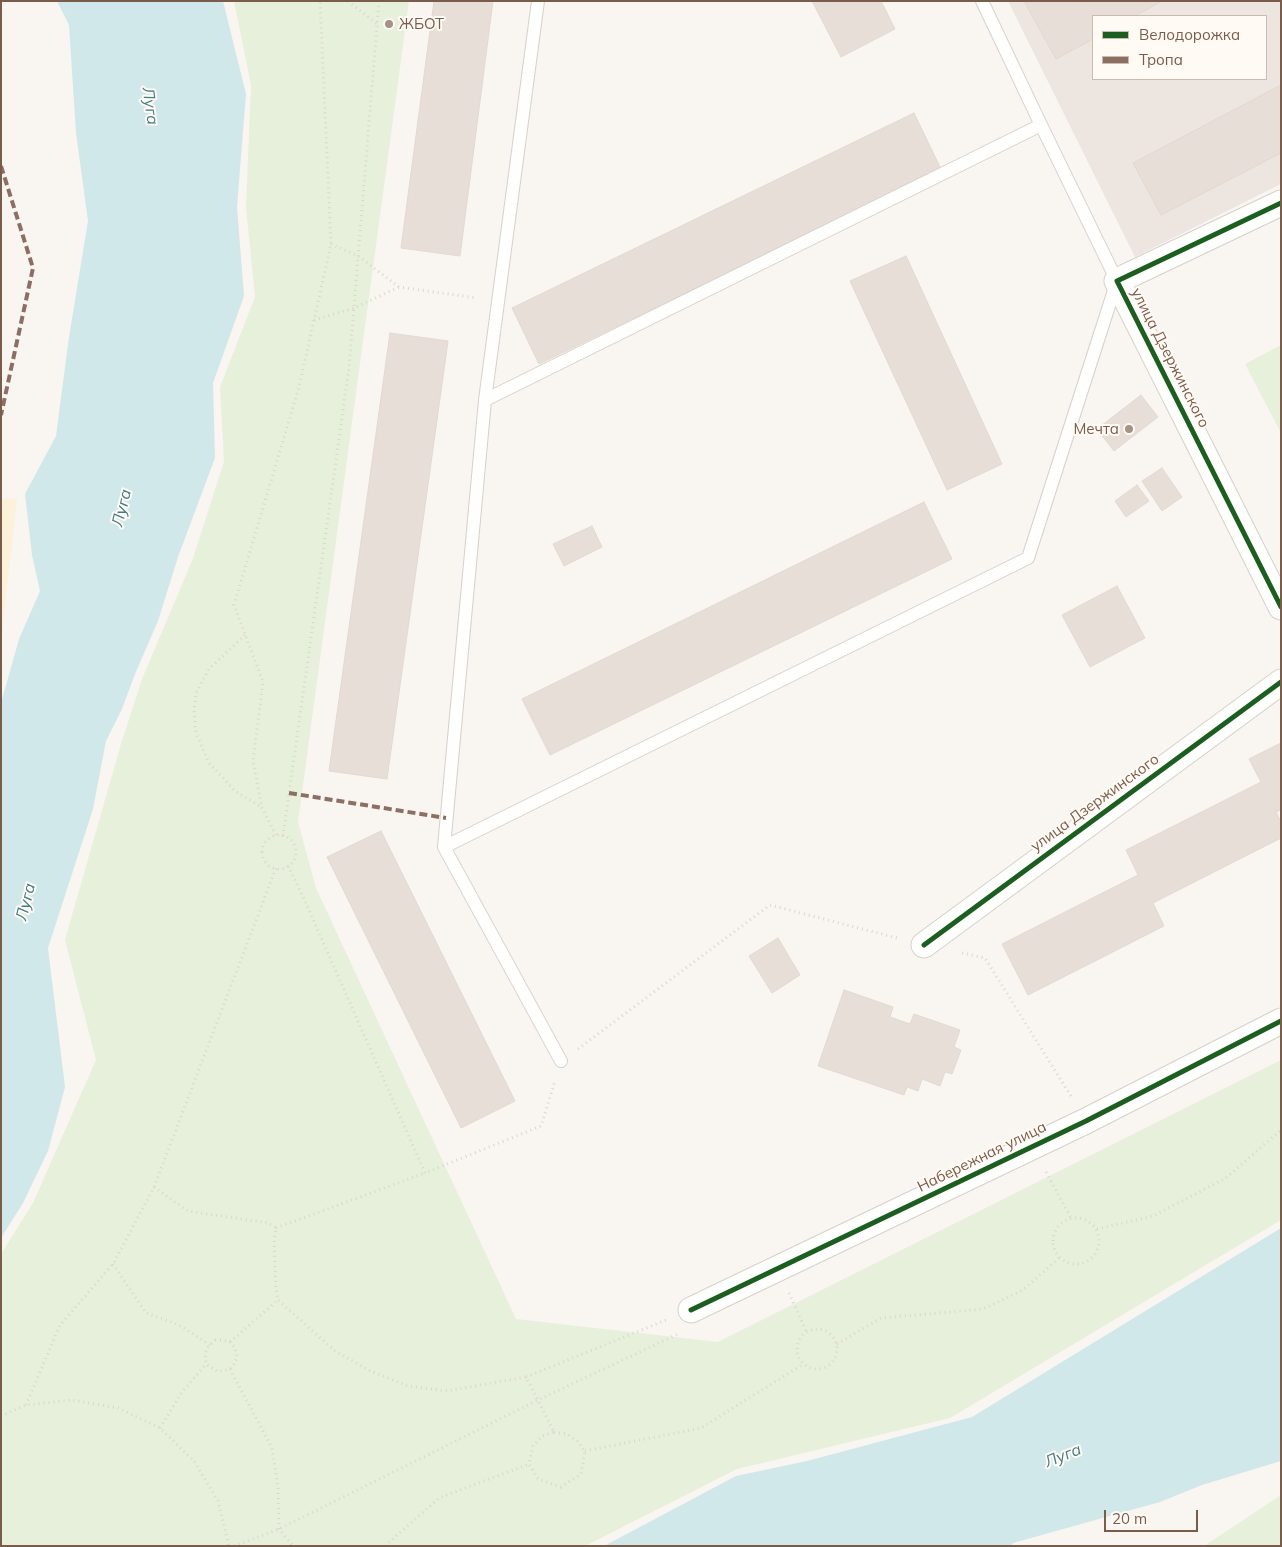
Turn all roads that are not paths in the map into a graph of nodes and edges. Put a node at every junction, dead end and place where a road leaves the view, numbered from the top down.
1 (538, 1) edge
2 (982, 1) edge
3 (1041, 125) junction
4 (1281, 203) edge
5 (1118, 281) junction
6 (484, 400) junction
7 (1281, 607) edge
8 (1281, 682) edge
9 (444, 847) junction
10 (924, 945) road end
11 (1281, 1021) edge
12 (561, 1061) road end
13 (691, 1310) road end

1 - 6 lane
2 - 3 lane
3 - 5 lane
3 - 6 lane
4 - 5 street, улица Дзержинского
5 - 7 street, улица Дзержинского
5 - 9 lane
6 - 9 lane
8 - 10 street, улица Дзержинского
9 - 12 lane
11 - 13 street, Набережная улица

